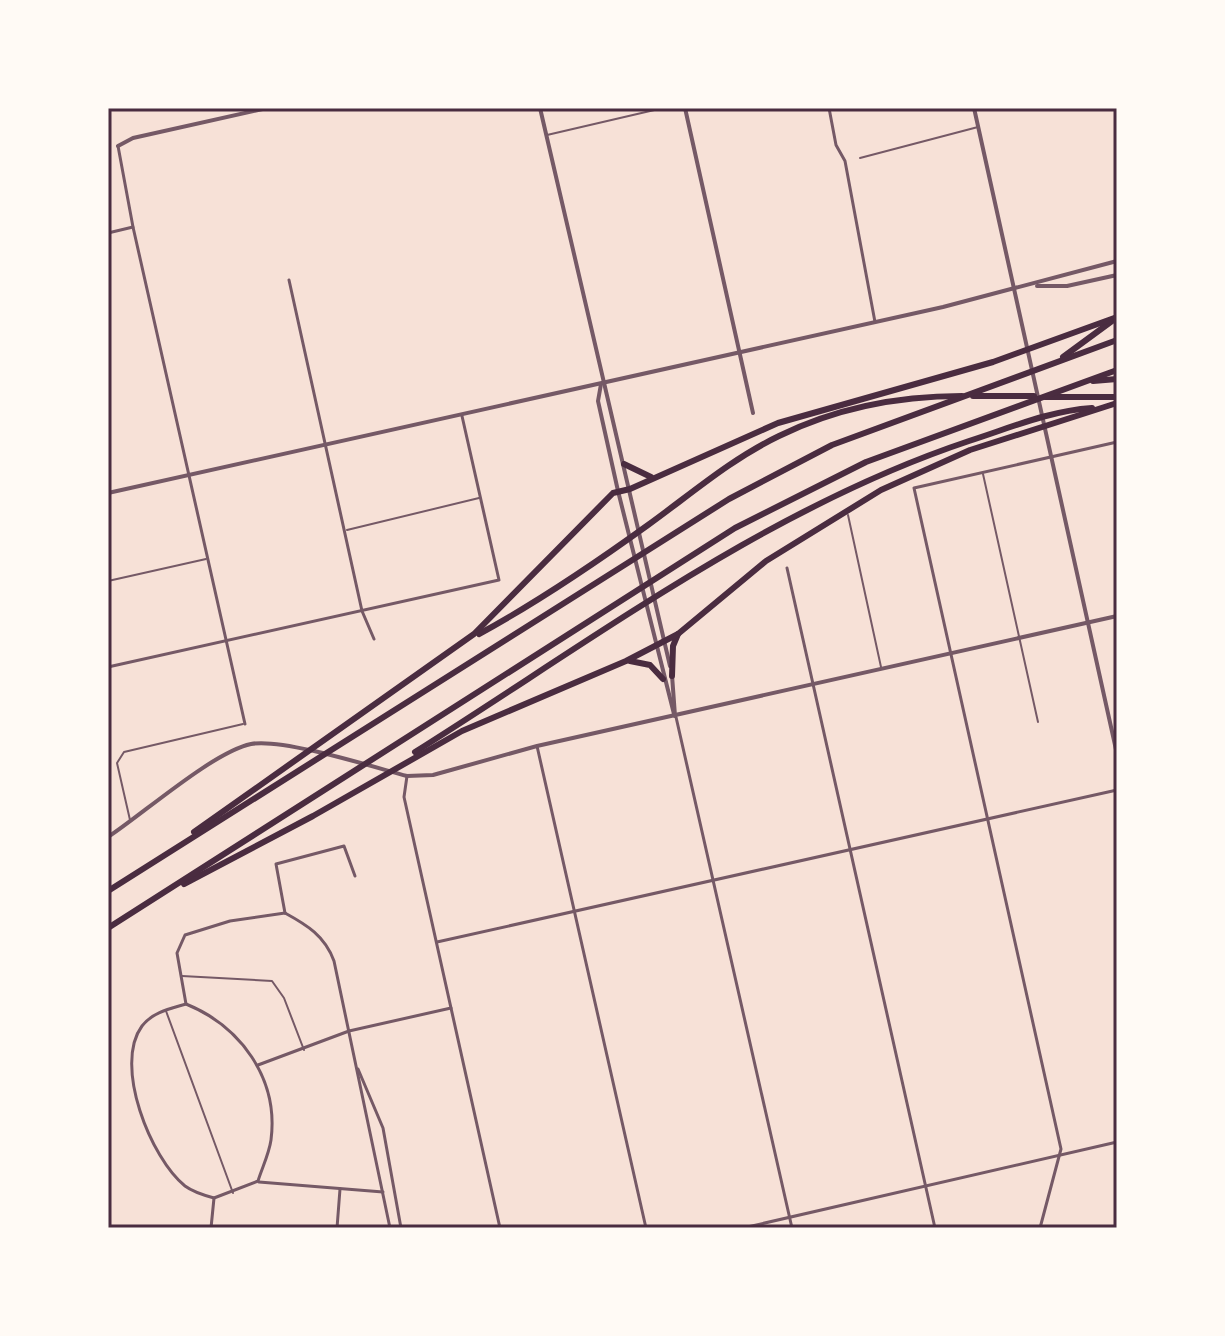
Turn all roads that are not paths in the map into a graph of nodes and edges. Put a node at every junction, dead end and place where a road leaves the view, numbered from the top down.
1 (267, 108) edge
2 (540, 108) edge
3 (663, 108) edge
4 (685, 108) edge
5 (829, 108) edge
6 (974, 108) edge
7 (978, 127) junction
8 (546, 135) junction
9 (118, 146) joint
10 (860, 158) dead end
11 (133, 227) junction
12 (108, 233) edge
13 (1117, 261) edge
14 (1117, 275) edge
15 (289, 280) dead end
16 (1034, 286) junction
17 (1013, 290) junction
18 (1117, 317) edge
19 (875, 322) junction
20 (1117, 340) edge
21 (739, 352) junction
22 (1057, 362) junction
23 (1117, 370) edge
24 (1117, 379) edge
25 (1085, 380) junction
26 (601, 382) junction
27 (1117, 402) edge
28 (753, 413) dead end
29 (461, 414) junction
30 (1117, 442) edge
31 (325, 444) junction
32 (1050, 457) junction
33 (624, 464) junction
34 (983, 473) junction
35 (188, 475) junction
36 (651, 477) junction
37 (630, 489) junction
38 (618, 491) junction
39 (108, 493) edge
40 (480, 498) junction
41 (848, 515) dead end
42 (347, 530) junction
43 (206, 559) junction
44 (787, 568) dead end
45 (108, 581) edge
46 (362, 611) junction
47 (1117, 616) edge
48 (1088, 623) junction
49 (678, 634) junction
50 (374, 639) dead end
51 (1019, 639) junction
52 (665, 641) junction
53 (227, 642) junction
54 (458, 645) junction
55 (655, 646) junction
56 (950, 654) junction
57 (626, 661) junction
58 (108, 667) edge
59 (882, 670) junction
60 (672, 676) junction
61 (663, 679) junction
62 (813, 685) junction
63 (675, 716) junction
64 (1038, 722) dead end
65 (245, 724) joint
66 (537, 746) junction
67 (1117, 754) edge
68 (407, 776) junction
69 (1117, 790) edge
70 (324, 810) junction
71 (987, 819) junction
72 (131, 822) junction
73 (108, 837) edge
74 (850, 850) junction
75 (152, 862) junction
76 (355, 876) dead end
77 (712, 881) junction
78 (108, 891) edge
79 (163, 894) junction
80 (574, 912) junction
81 (285, 913) junction
82 (108, 928) edge
83 (437, 942) junction
84 (180, 977) junction
85 (186, 1004) junction
86 (451, 1008) junction
87 (165, 1010) junction
88 (349, 1031) junction
89 (304, 1050) junction
90 (258, 1065) junction
91 (357, 1066) junction
92 (1117, 1142) edge
93 (1060, 1155) junction
94 (258, 1181) junction
95 (925, 1186) junction
96 (340, 1189) junction
97 (383, 1192) junction
98 (233, 1193) junction
99 (214, 1198) junction
100 (788, 1218) junction
101 (211, 1228) edge
102 (337, 1228) edge
103 (390, 1228) edge
104 (401, 1228) edge
105 (500, 1228) edge
106 (646, 1228) edge
107 (743, 1228) edge
108 (792, 1228) edge
109 (935, 1228) edge
110 (1040, 1228) edge

1 - 9 street
2 - 8 street
3 - 8 lane
4 - 21 street
5 - 19 street
6 - 7 street
7 - 10 lane
7 - 17 street
8 - 26 street
9 - 11 street
11 - 12 street
11 - 35 street
13 - 16 street
14 - 16 street
15 - 31 street
16 - 17 street
17 - 19 street
17 - 32 street
18 - 22 highway
18 - 36 highway
19 - 21 street
20 - 22 highway
21 - 26 street
21 - 28 street
22 - 75 highway
23 - 25 highway
24 - 25 highway
25 - 79 highway
26 - 29 street
26 - 33 street
26 - 38 street
27 - 49 highway
27 - 54 highway
27 - 70 highway
29 - 31 street
29 - 40 street
30 - 32 street
31 - 35 street
31 - 42 street
32 - 34 street
32 - 48 street
33 - 36 highway
33 - 37 street
34 - 51 lane
34 - 56 street
35 - 39 street
35 - 43 street
36 - 37 highway
37 - 38 highway
37 - 52 street
38 - 54 highway
38 - 55 street
40 - 42 lane
40 - 46 street
41 - 59 lane
42 - 46 street
43 - 45 lane
43 - 53 street
44 - 62 street
46 - 50 street
46 - 53 street
47 - 48 street
48 - 51 street
48 - 67 street
49 - 52 highway
49 - 60 highway
51 - 56 street
51 - 64 lane
52 - 55 highway
52 - 60 street
53 - 58 street
53 - 65 street
54 - 75 highway
55 - 57 highway
55 - 61 street
56 - 59 street
56 - 71 street
57 - 61 highway
57 - 70 highway
59 - 62 street
60 - 63 street
61 - 63 street
62 - 63 street
62 - 74 street
63 - 66 street
63 - 77 street
65 - 72 lane
66 - 68 street
66 - 80 street
68 - 72 street
68 - 83 street
69 - 71 street
70 - 79 highway
71 - 74 street
71 - 93 street
72 - 73 street
74 - 77 street
74 - 95 street
75 - 78 highway
76 - 81 street
77 - 80 street
77 - 100 street
79 - 82 highway
80 - 83 street
80 - 106 street
81 - 84 street
81 - 88 street
83 - 86 street
84 - 85 street
84 - 89 lane
85 - 87 street
85 - 90 street
86 - 88 street
86 - 105 street
87 - 98 lane
87 - 99 street
88 - 89 street
88 - 91 street
89 - 90 street
90 - 94 street
91 - 97 street
91 - 104 street
92 - 93 street
93 - 95 street
93 - 110 street
94 - 96 street
94 - 98 street
95 - 100 street
95 - 109 street
96 - 97 street
96 - 102 street
97 - 103 street
98 - 99 street
99 - 101 street
100 - 107 street
100 - 108 street

